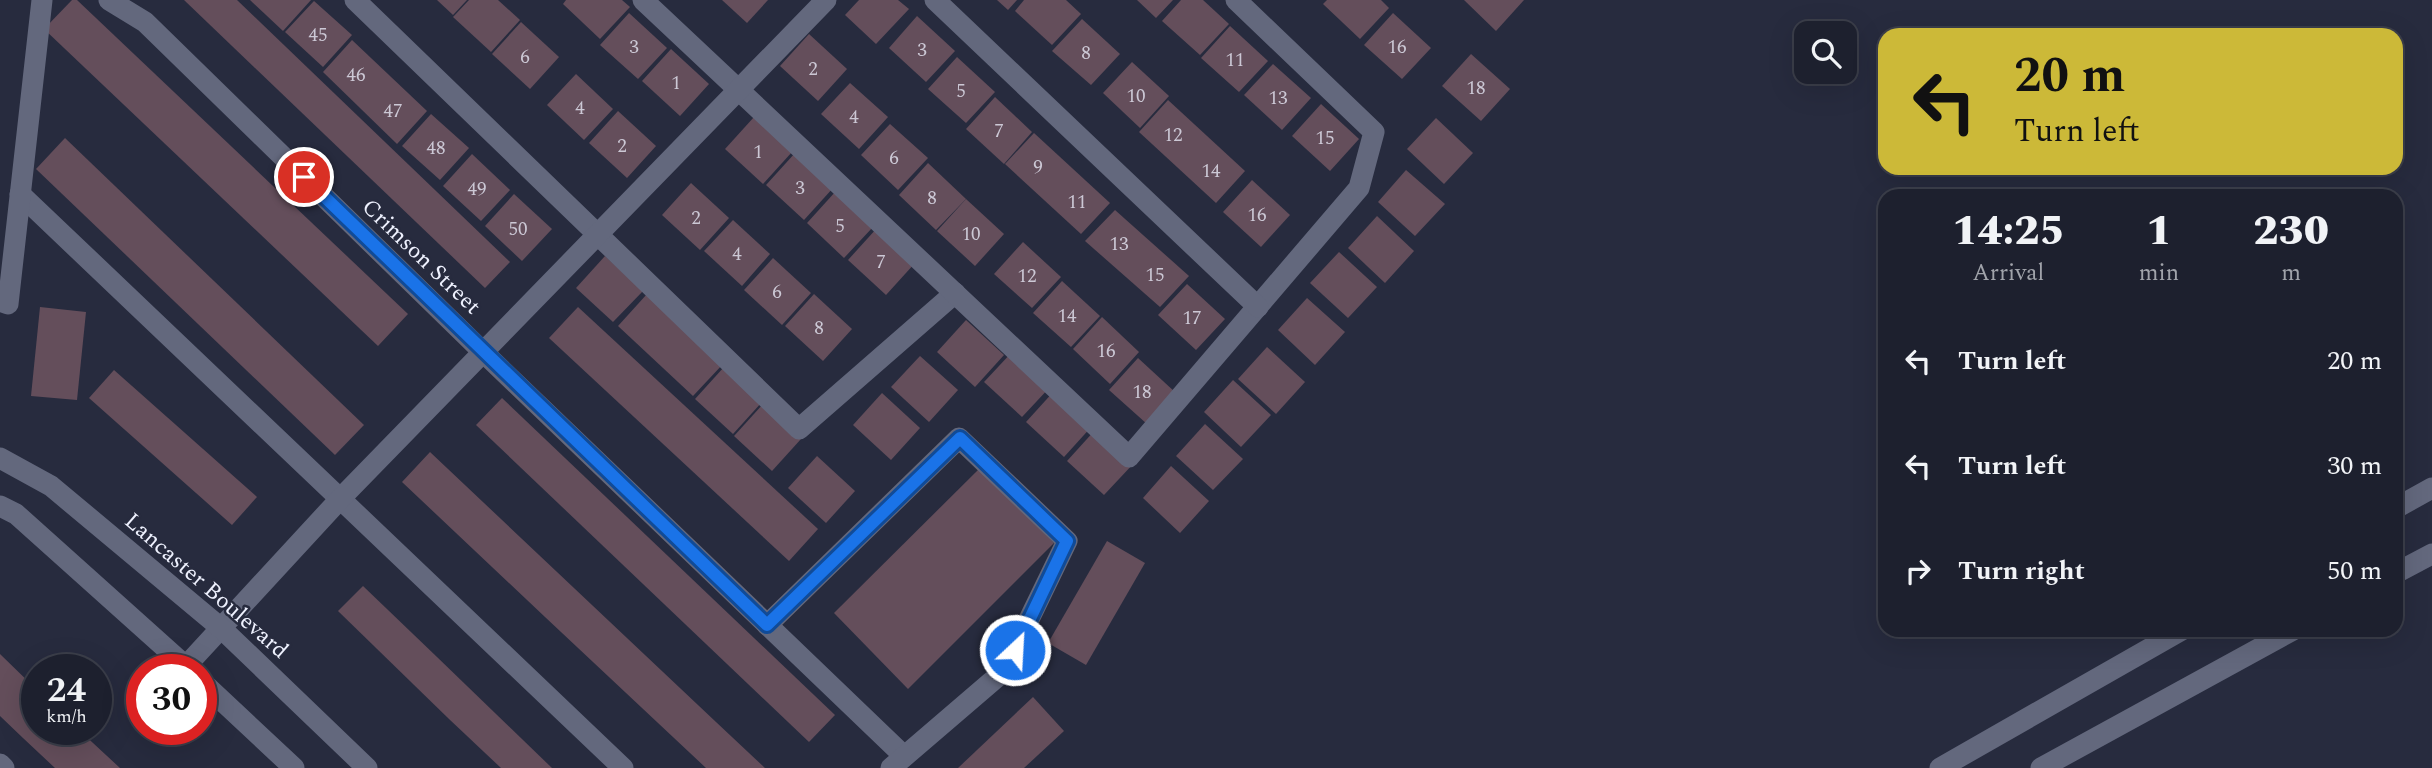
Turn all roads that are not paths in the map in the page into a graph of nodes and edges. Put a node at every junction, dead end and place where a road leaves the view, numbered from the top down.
1 (42, 0) edge
2 (108, 0) edge
3 (355, 0) edge
4 (643, 0) edge
5 (826, 0) edge
6 (935, 0) edge
7 (1236, 0) edge
8 (738, 90) junction
9 (20, 194) junction
10 (597, 234) junction
11 (955, 293) junction
12 (0, 302) edge
13 (1258, 307) junction
14 (483, 352) junction
15 (0, 458) edge
16 (2432, 488) edge
17 (340, 499) junction
18 (2403, 504) edge
19 (0, 506) edge
20 (2432, 554) edge
21 (2403, 569) edge
22 (767, 625) junction
23 (221, 628) junction
24 (2170, 637) edge
25 (2280, 637) edge
26 (171, 654) edge
27 (204, 654) edge
28 (217, 696) edge
29 (897, 762) edge
30 (0, 764) edge
31 (5, 768) edge
32 (294, 768) edge
33 (367, 768) edge
34 (623, 768) edge
35 (1940, 768) edge
36 (2041, 768) edge

1 - 9 street
2 - 14 street, Crimson Street
3 - 10 street
4 - 8 street
5 - 8 street
6 - 13 street
7 - 13 street
8 - 10 street
8 - 11 street
9 - 12 street
9 - 17 street
10 - 11 street
10 - 14 street
11 - 13 street
14 - 17 street
14 - 22 street, Crimson Street
15 - 23 street, Lancaster Boulevard
16 - 18 street
17 - 23 street
17 - 34 street
19 - 26 street
20 - 21 street
22 - 29 street, Crimson Street
22 - 29 street
23 - 27 street
23 - 33 street, Lancaster Boulevard
24 - 35 street
25 - 36 street
28 - 32 street
30 - 31 street

